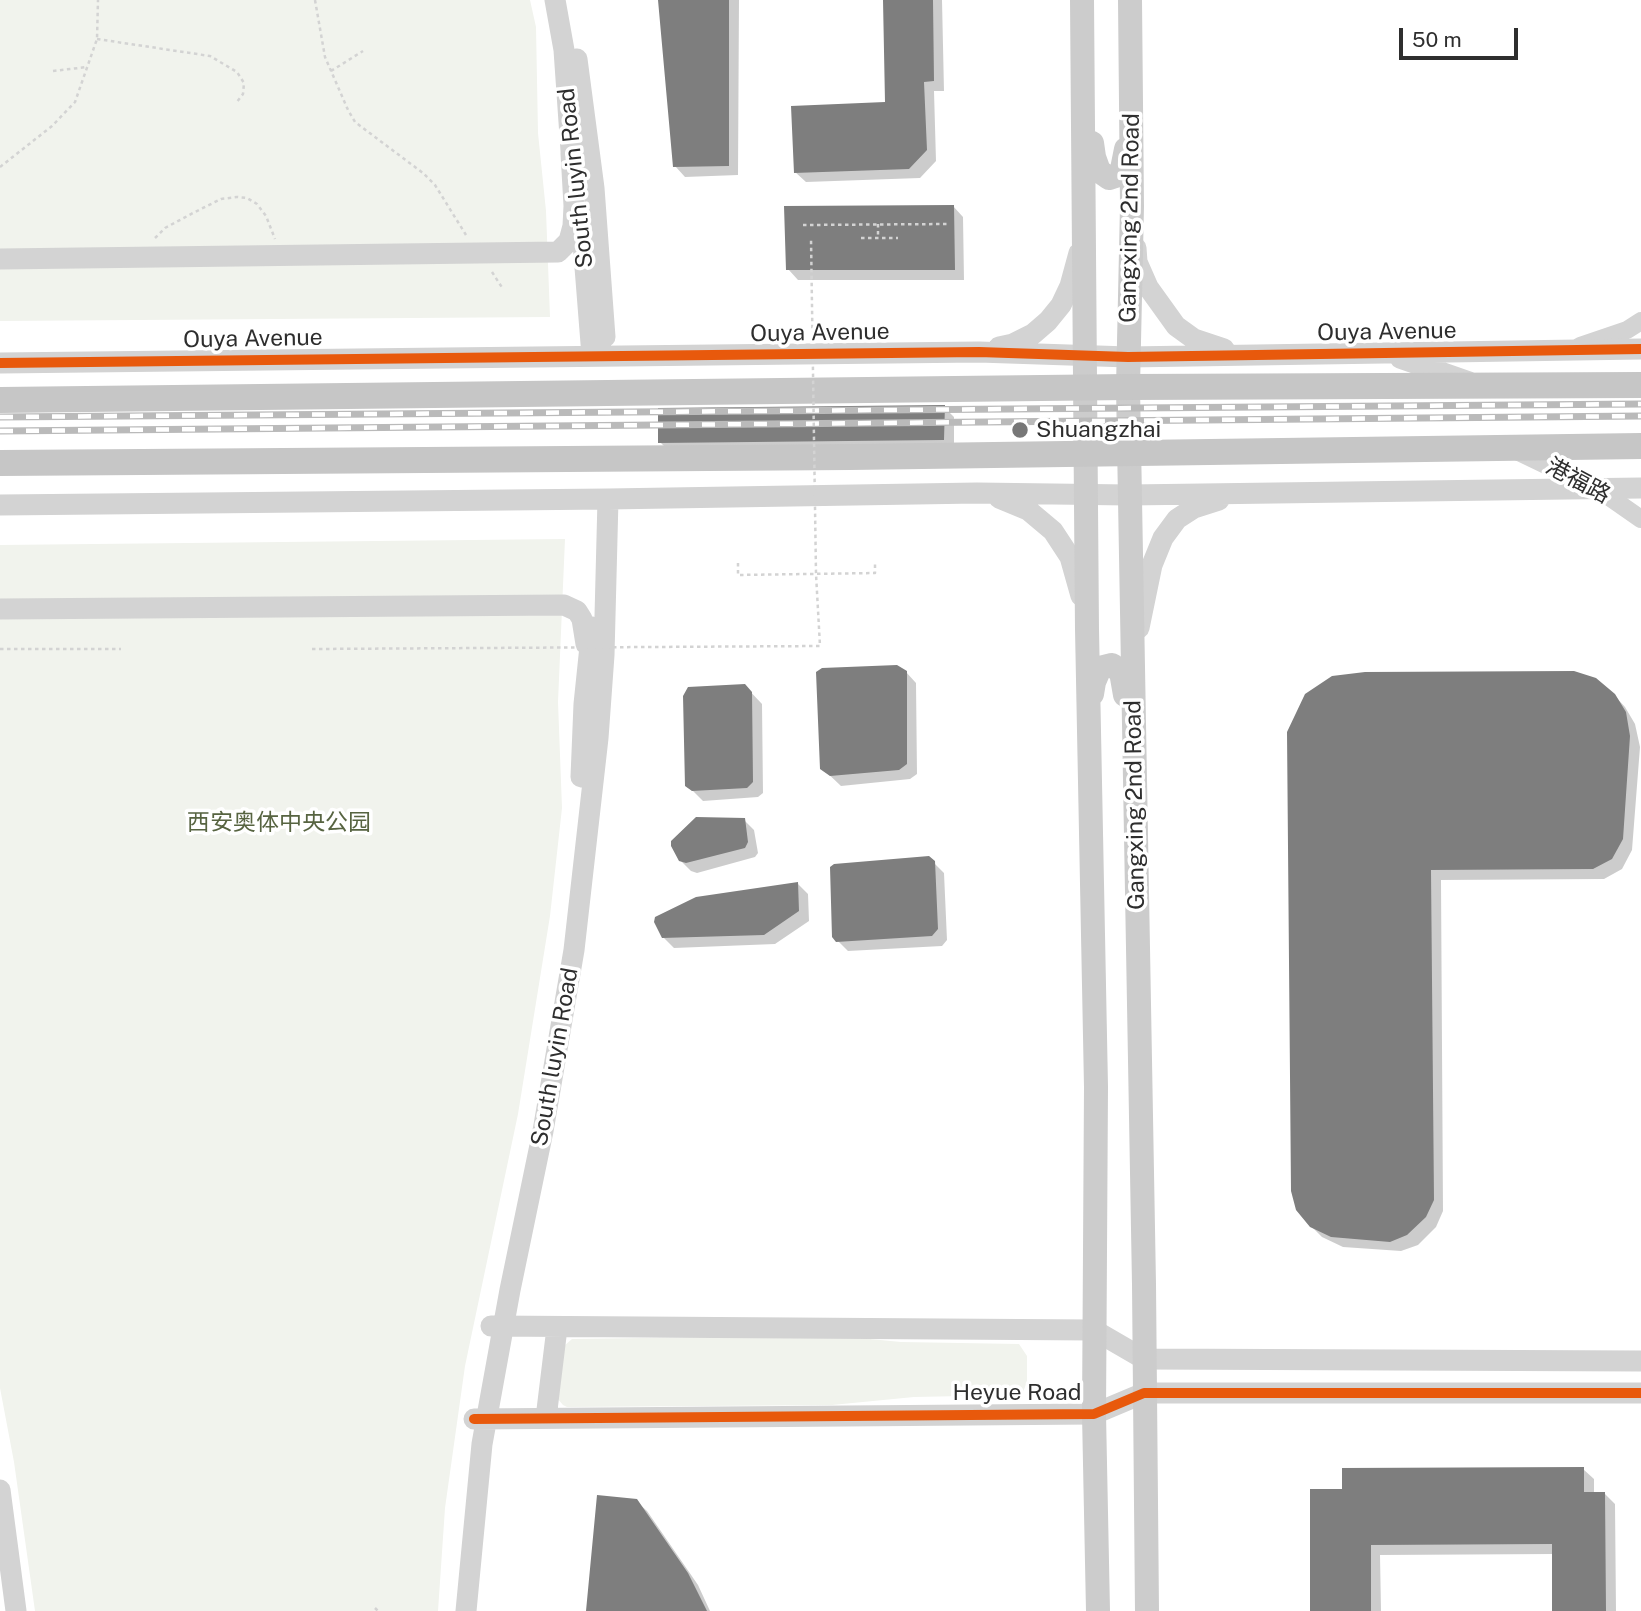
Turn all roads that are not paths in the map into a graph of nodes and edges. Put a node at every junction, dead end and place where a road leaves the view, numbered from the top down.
1 (555, 0) edge
2 (569, 0) edge
3 (1082, 0) edge
4 (1130, 0) edge
5 (1083, 66) junction
6 (1131, 82) junction
7 (570, 153) junction
8 (1085, 206) junction
9 (1132, 206) junction
10 (0, 259) edge
11 (1641, 321) edge
12 (1641, 349) edge
13 (1564, 350) junction
14 (979, 352) junction
15 (1386, 353) junction
16 (1261, 355) junction
17 (599, 356) junction
18 (1086, 356) junction
19 (1128, 356) junction
20 (0, 363) edge
21 (1641, 385) edge
22 (1480, 386) junction
23 (1087, 387) junction
24 (1128, 387) junction
25 (0, 400) edge
26 (1641, 446) edge
27 (1513, 447) junction
28 (1087, 454) junction
29 (1129, 454) junction
30 (0, 463) edge
31 (1641, 488) edge
32 (1598, 489) junction
33 (977, 493) junction
34 (1257, 493) junction
35 (1087, 495) junction
36 (1129, 495) junction
37 (602, 499) junction
38 (0, 505) edge
39 (1641, 519) edge
40 (0, 609) edge
41 (1087, 629) junction
42 (587, 671) junction
43 (1132, 672) junction
44 (1089, 710) junction
45 (1134, 754) junction
46 (497, 1326) junction
47 (557, 1328) junction
48 (1094, 1330) junction
49 (1144, 1359) junction
50 (1641, 1361) edge
51 (1641, 1392) edge
52 (1144, 1393) junction
53 (1094, 1414) junction
54 (546, 1418) junction
55 (480, 1419) junction
56 (0, 1490) edge
57 (0, 1576) edge
58 (4, 1611) edge
59 (16, 1611) edge
60 (455, 1611) edge
61 (466, 1611) edge
62 (1098, 1611) edge
63 (1147, 1611) edge

1 - 7 street, South luyin Road
2 - 17 street, South luyin Road
3 - 5 main road, Gangxing 2nd Road
4 - 6 main road, Gangxing 2nd Road
5 - 6 main road
5 - 8 main road, Gangxing 2nd Road
6 - 9 main road, Gangxing 2nd Road
7 - 10 street
7 - 17 street, South luyin Road
8 - 14 street
8 - 18 main road, Gangxing 2nd Road
9 - 16 street
9 - 19 main road, Gangxing 2nd Road
11 - 13 street
12 - 13 street, Ouya Avenue
13 - 15 street, Ouya Avenue
14 - 17 street, Ouya Avenue
14 - 18 street, Ouya Avenue
15 - 16 street, Ouya Avenue
15 - 22 street
16 - 19 street, Ouya Avenue
17 - 20 street, Ouya Avenue
18 - 19 street, Ouya Avenue
18 - 23 main road, Gangxing 2nd Road
19 - 24 main road, Gangxing 2nd Road
21 - 22 main road
22 - 24 main road
23 - 24 main road
23 - 25 main road
23 - 28 main road, Gangxing 2nd Road
24 - 29 main road, Gangxing 2nd Road
26 - 27 main road
27 - 29 main road
27 - 32 street, 港福路
28 - 29 main road
28 - 30 main road
28 - 35 main road, Gangxing 2nd Road
29 - 36 main road, Gangxing 2nd Road
31 - 32 street
32 - 34 street
32 - 39 street, 港福路
33 - 35 street
33 - 37 street
33 - 41 street
34 - 36 street
34 - 43 street
35 - 36 street
35 - 41 main road, Gangxing 2nd Road
36 - 43 main road, Gangxing 2nd Road
37 - 38 street
37 - 42 street, South luyin Road
37 - 46 street, South luyin Road
40 - 42 street
41 - 44 main road, Gangxing 2nd Road
42 - 46 street, South luyin Road
43 - 45 main road, Gangxing 2nd Road
44 - 45 main road
44 - 48 main road, Gangxing 2nd Road
45 - 49 main road, Gangxing 2nd Road
46 - 47 street
46 - 55 street, South luyin Road
47 - 48 street
47 - 54 street
48 - 49 street
48 - 53 main road, Gangxing 2nd Road
49 - 50 street
49 - 52 main road, Gangxing 2nd Road
51 - 52 street, Heyue Road
52 - 53 street, Heyue Road
52 - 63 main road, Gangxing 2nd Road
53 - 54 street, Heyue Road
53 - 62 main road, Gangxing 2nd Road
54 - 55 street, Heyue Road
55 - 60 street, South luyin Road
55 - 61 street, South luyin Road
56 - 59 street
57 - 58 street

